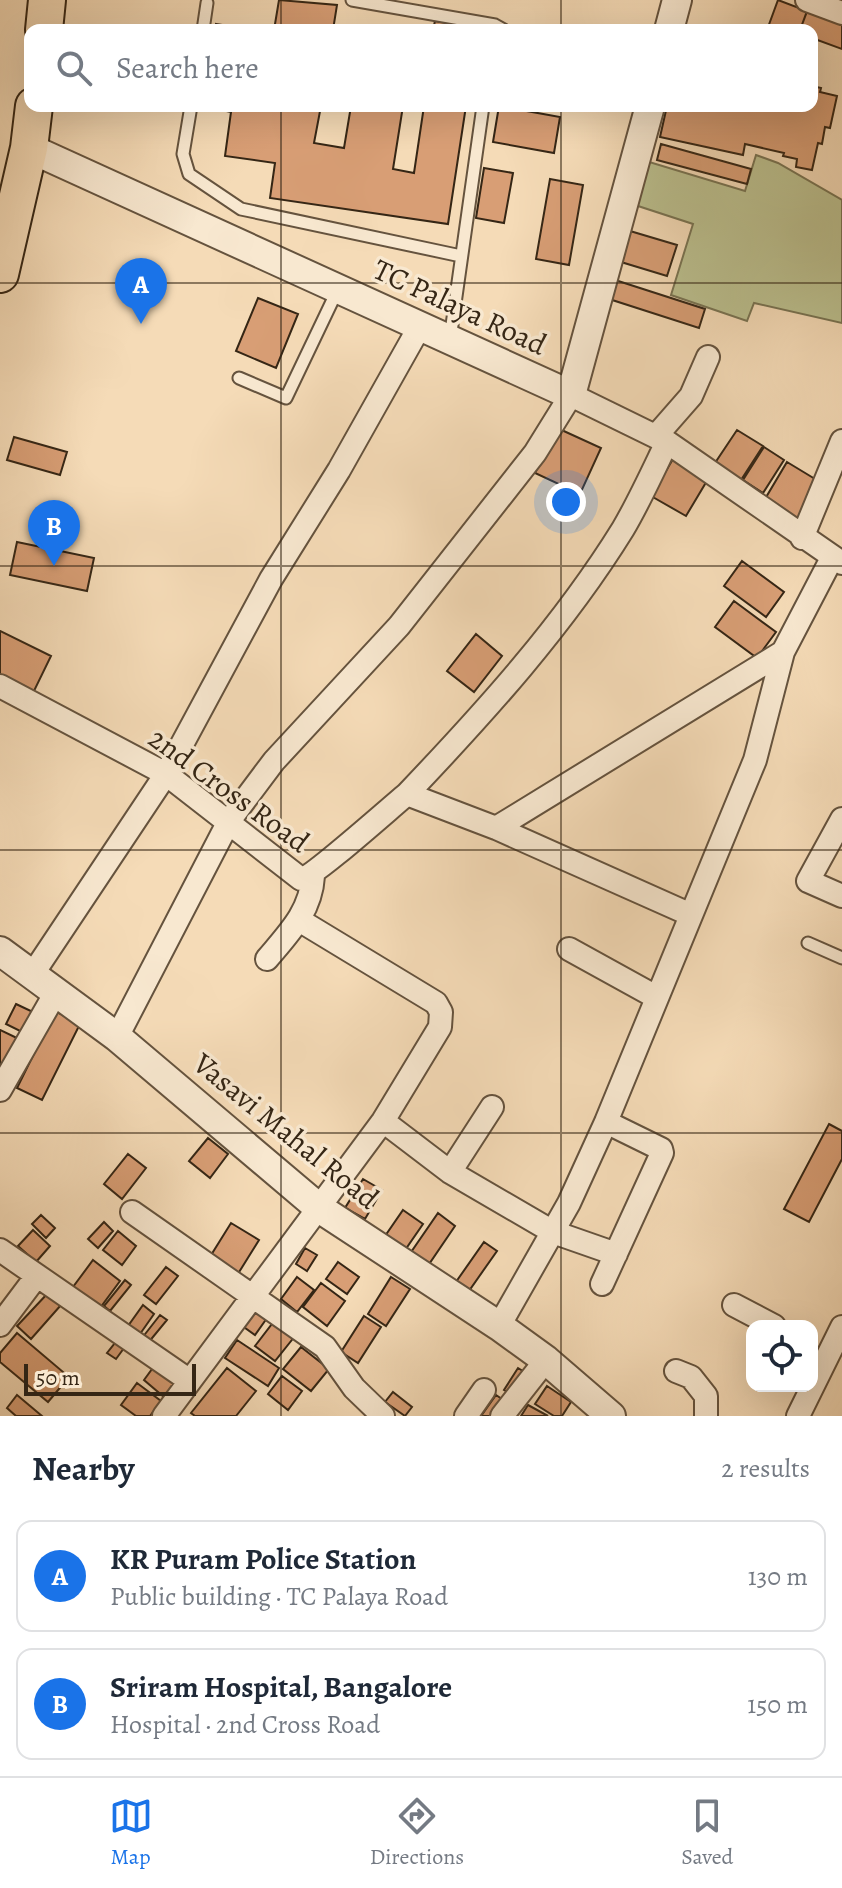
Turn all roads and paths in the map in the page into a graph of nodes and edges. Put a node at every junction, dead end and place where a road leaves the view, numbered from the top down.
1 (47, 0) edge
2 (352, 0) edge
3 (677, 0) edge
4 (807, 0) edge
5 (207, 3) dead end
6 (842, 13) edge
7 (45, 24) edge
8 (204, 24) edge
9 (477, 24) edge
10 (671, 24) edge
11 (33, 112) edge
12 (190, 112) edge
13 (482, 112) edge
14 (648, 112) edge
15 (29, 148) junction
16 (461, 256) junction
17 (0, 274) edge
18 (339, 288) junction
19 (420, 326) junction
20 (450, 340) junction
21 (708, 357) dead end
22 (239, 378) dead end
23 (571, 395) junction
24 (662, 439) junction
25 (842, 441) edge
26 (838, 469) edge
27 (802, 538) junction
28 (837, 560) edge
29 (783, 652) junction
30 (0, 686) edge
31 (166, 774) junction
32 (407, 794) junction
33 (842, 819) edge
34 (229, 821) junction
35 (496, 828) junction
36 (313, 876) junction
37 (842, 896) edge
38 (689, 914) junction
39 (299, 920) junction
40 (808, 943) dead end
41 (569, 949) dead end
42 (0, 951) edge
43 (842, 958) edge
44 (267, 959) dead end
45 (32, 975) junction
46 (55, 994) junction
47 (656, 997) junction
48 (117, 1037) junction
49 (0, 1090) edge
50 (492, 1107) dead end
51 (383, 1121) junction
52 (606, 1122) junction
53 (450, 1172) junction
54 (319, 1208) junction
55 (132, 1212) dead end
56 (553, 1232) junction
57 (0, 1250) edge
58 (616, 1254) junction
59 (36, 1277) junction
60 (602, 1284) dead end
61 (251, 1296) junction
62 (734, 1305) dead end
63 (763, 1320) edge
64 (0, 1325) edge
65 (499, 1326) junction
66 (842, 1327) edge
67 (820, 1350) edge
68 (546, 1360) junction
69 (676, 1371) dead end
70 (190, 1381) junction
71 (484, 1390) dead end
72 (164, 1416) edge
73 (383, 1416) edge
74 (466, 1416) edge
75 (502, 1416) edge
76 (611, 1416) edge
77 (706, 1416) edge
78 (798, 1416) edge

1 - 7 highway
2 - 9 lane
3 - 10 street
4 - 6 street
5 - 8 lane
11 - 15 highway
12 - 16 lane
13 - 16 lane
14 - 23 street
15 - 17 highway
15 - 18 street, TC Palaya Road
16 - 20 lane
18 - 19 street, TC Palaya Road
18 - 22 lane
19 - 20 street, TC Palaya Road
19 - 31 street
20 - 23 street, TC Palaya Road
21 - 24 street, 2nd Cross Road
23 - 24 street, TC Palaya Road
23 - 34 street
24 - 27 street, TC Palaya Road
24 - 32 street, 2nd Cross Road
25 - 26 street
26 - 27 street
27 - 28 street, TC Palaya Road
28 - 29 street
29 - 35 street
29 - 38 street
30 - 31 street, 2nd Cross Road
31 - 34 street, 2nd Cross Road
31 - 45 street
32 - 35 street
32 - 36 street, 2nd Cross Road
33 - 37 street
34 - 36 street, 2nd Cross Road
34 - 48 street
35 - 38 street
36 - 39 street
38 - 47 street
39 - 44 street
39 - 51 street
40 - 43 lane
41 - 47 street
42 - 45 street, Vasavi Mahal Road
45 - 46 street, Vasavi Mahal Road
46 - 48 street, Vasavi Mahal Road
46 - 49 street
47 - 52 street
48 - 54 street, Vasavi Mahal Road
50 - 53 street
51 - 53 street
51 - 54 street
52 - 56 street
52 - 58 street
53 - 56 street
54 - 61 street
54 - 65 street, Vasavi Mahal Road
55 - 61 street
56 - 58 street
56 - 65 street
57 - 59 street
58 - 60 street
59 - 64 street
59 - 70 street
61 - 70 street
61 - 73 street
62 - 63 street
65 - 68 street, Vasavi Mahal Road
66 - 67 street
67 - 78 street
68 - 75 street
68 - 76 street, Vasavi Mahal Road
69 - 77 street
70 - 72 street
71 - 74 street

